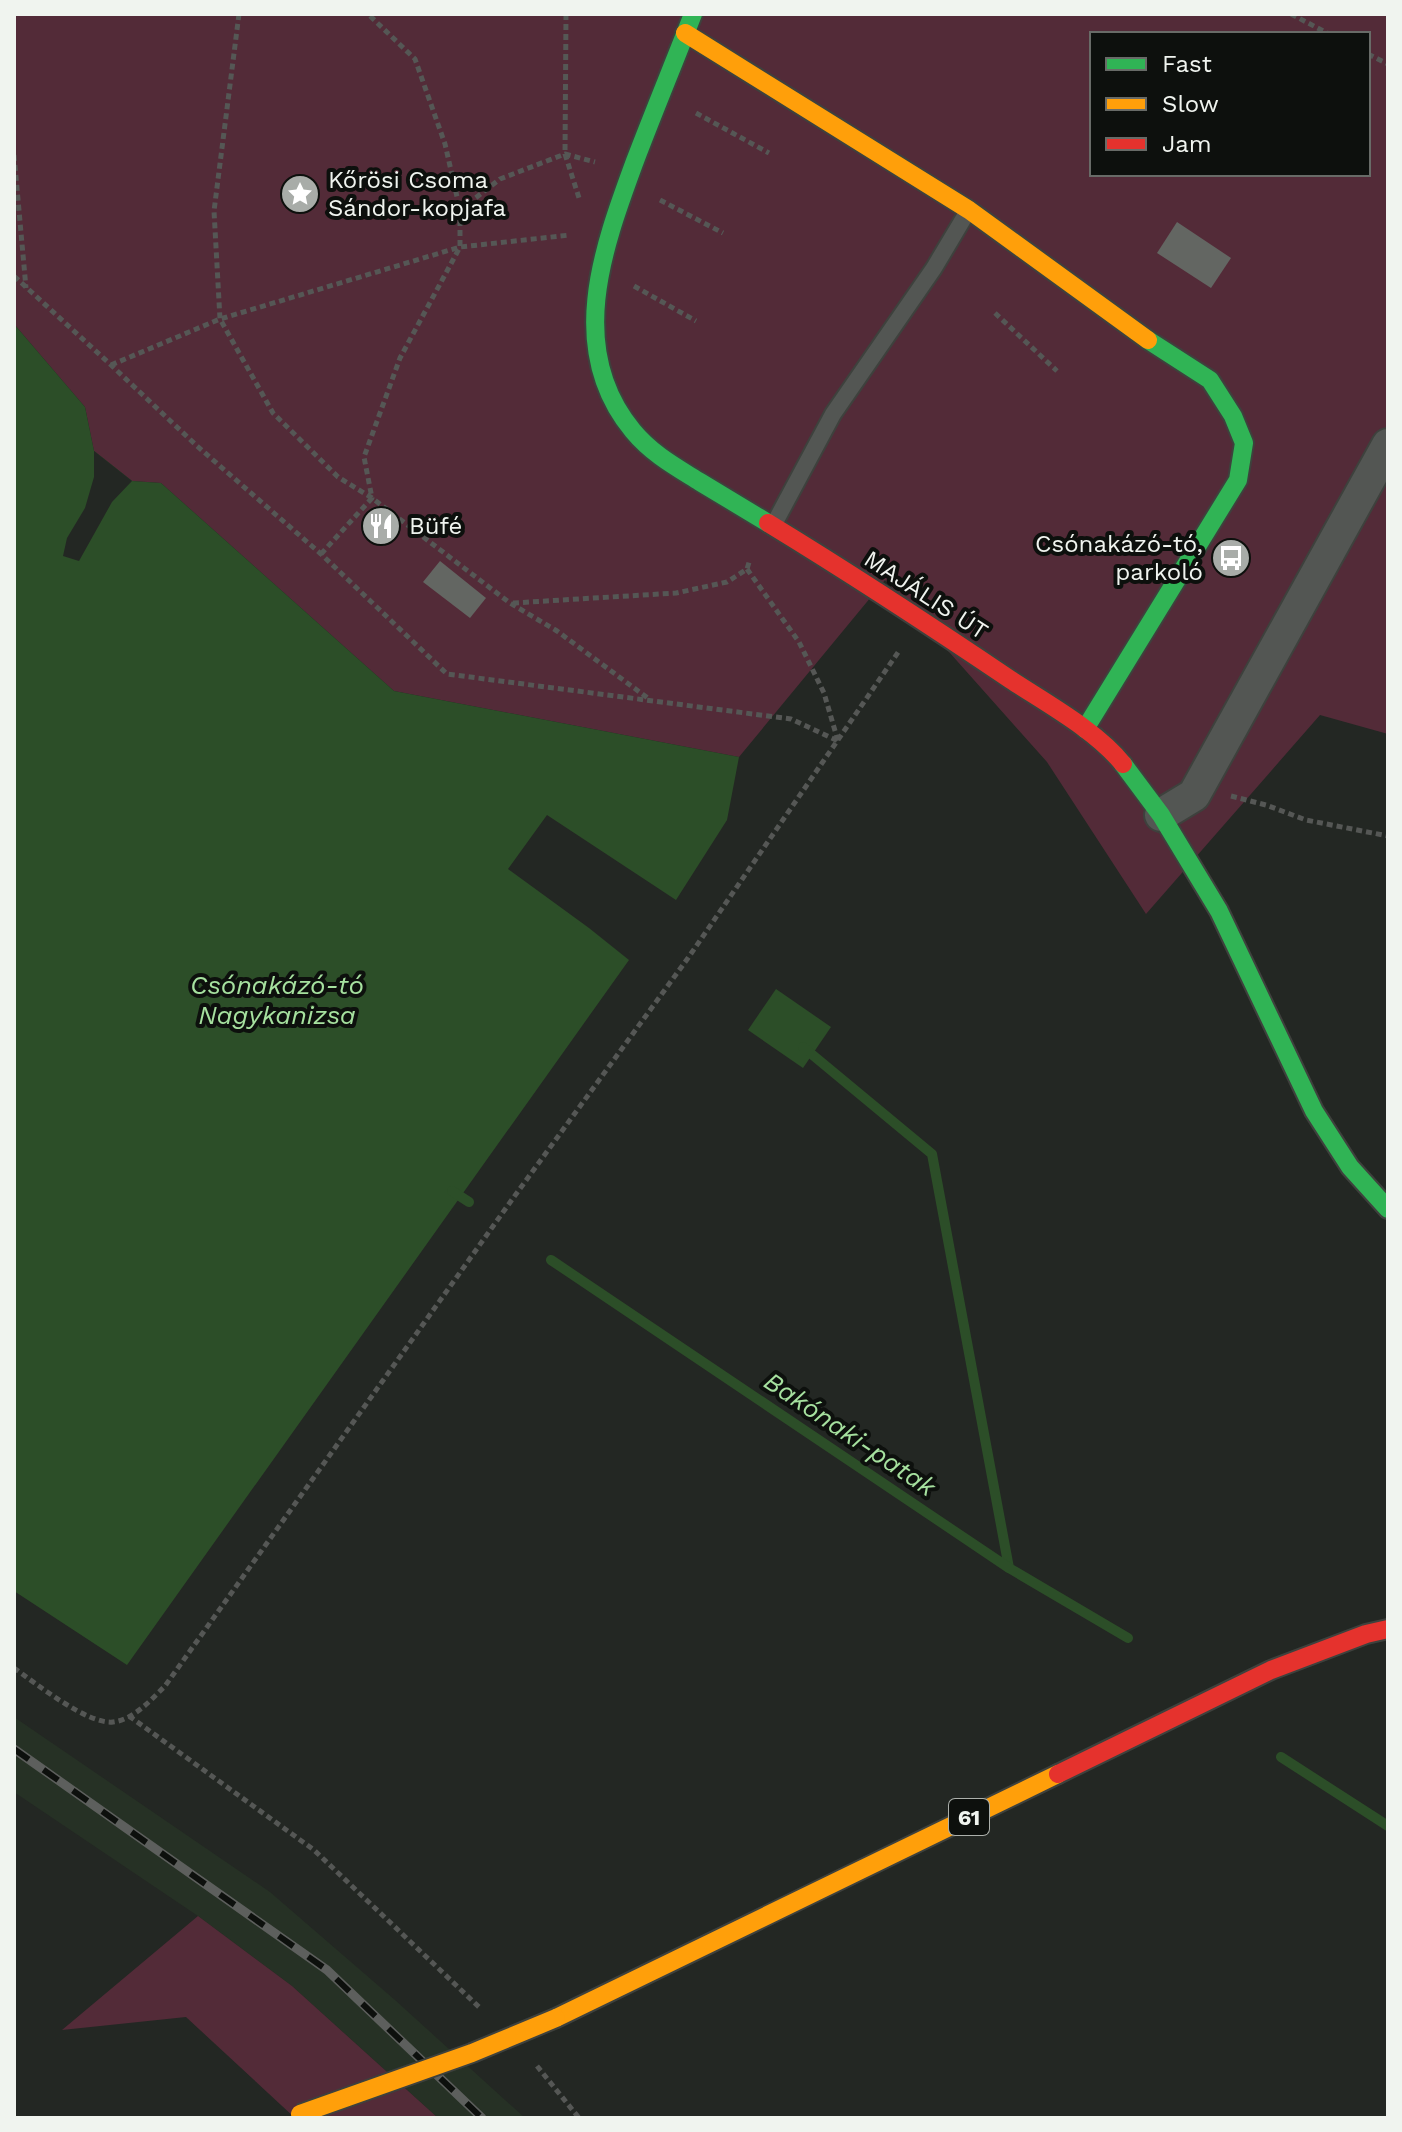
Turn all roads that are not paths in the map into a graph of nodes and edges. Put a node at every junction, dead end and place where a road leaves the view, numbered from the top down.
1 (693, 14) edge
2 (685, 33) junction
3 (969, 210) junction
4 (1388, 445) edge
5 (773, 527) junction
6 (1085, 729) junction
7 (1161, 815) junction
8 (1388, 1209) edge
9 (1388, 1629) edge
10 (293, 2116) edge

1 - 2 street, MAJÁLIS ÚT
2 - 3 street
2 - 5 street, MAJÁLIS ÚT
3 - 5 lane
3 - 6 street
4 - 7 street
5 - 6 street, MAJÁLIS ÚT
6 - 7 street, MAJÁLIS ÚT
7 - 8 street, MAJÁLIS ÚT
9 - 10 street, 61, bridge

